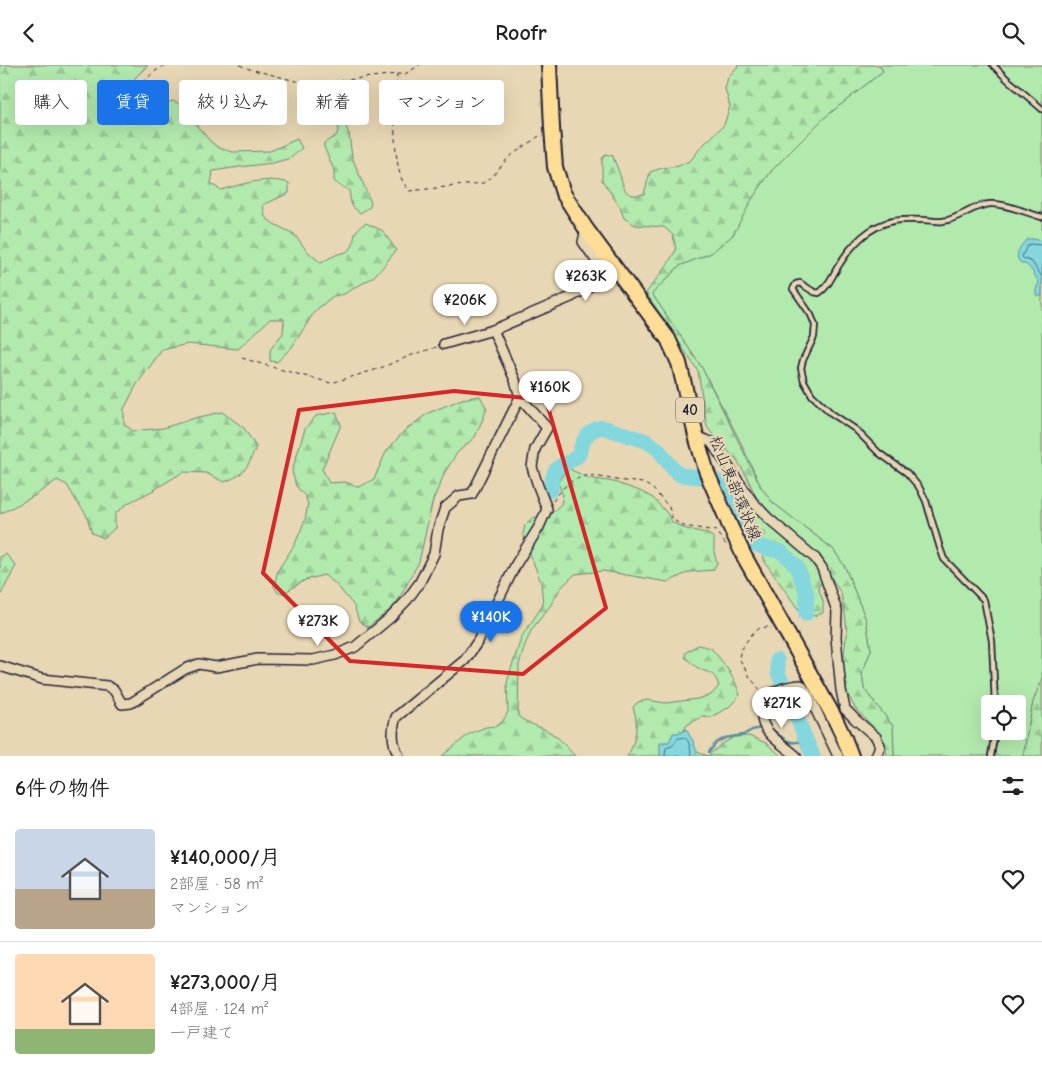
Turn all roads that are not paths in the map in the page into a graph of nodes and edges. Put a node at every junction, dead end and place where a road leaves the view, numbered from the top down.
1 (550, 65) edge
2 (993, 65) edge
3 (1042, 109) edge
4 (1042, 217) edge
5 (586, 229) junction
6 (493, 330) junction
7 (444, 344) road end
8 (520, 397) junction
9 (696, 435) junction
10 (0, 666) edge
11 (995, 695) edge
12 (994, 740) edge
13 (399, 756) edge
14 (796, 756) edge
15 (838, 756) edge
16 (851, 756) edge
17 (876, 756) edge
18 (991, 756) edge

1 - 5 main road, 松山東部環状線 / 40
2 - 3 lane
4 - 11 lane
5 - 6 street
5 - 9 main road, 松山東部環状線 / 40
6 - 7 street
6 - 8 street
8 - 10 street
8 - 13 street
9 - 16 main road, 松山東部環状線 / 40
9 - 17 street
12 - 18 lane
14 - 15 street

